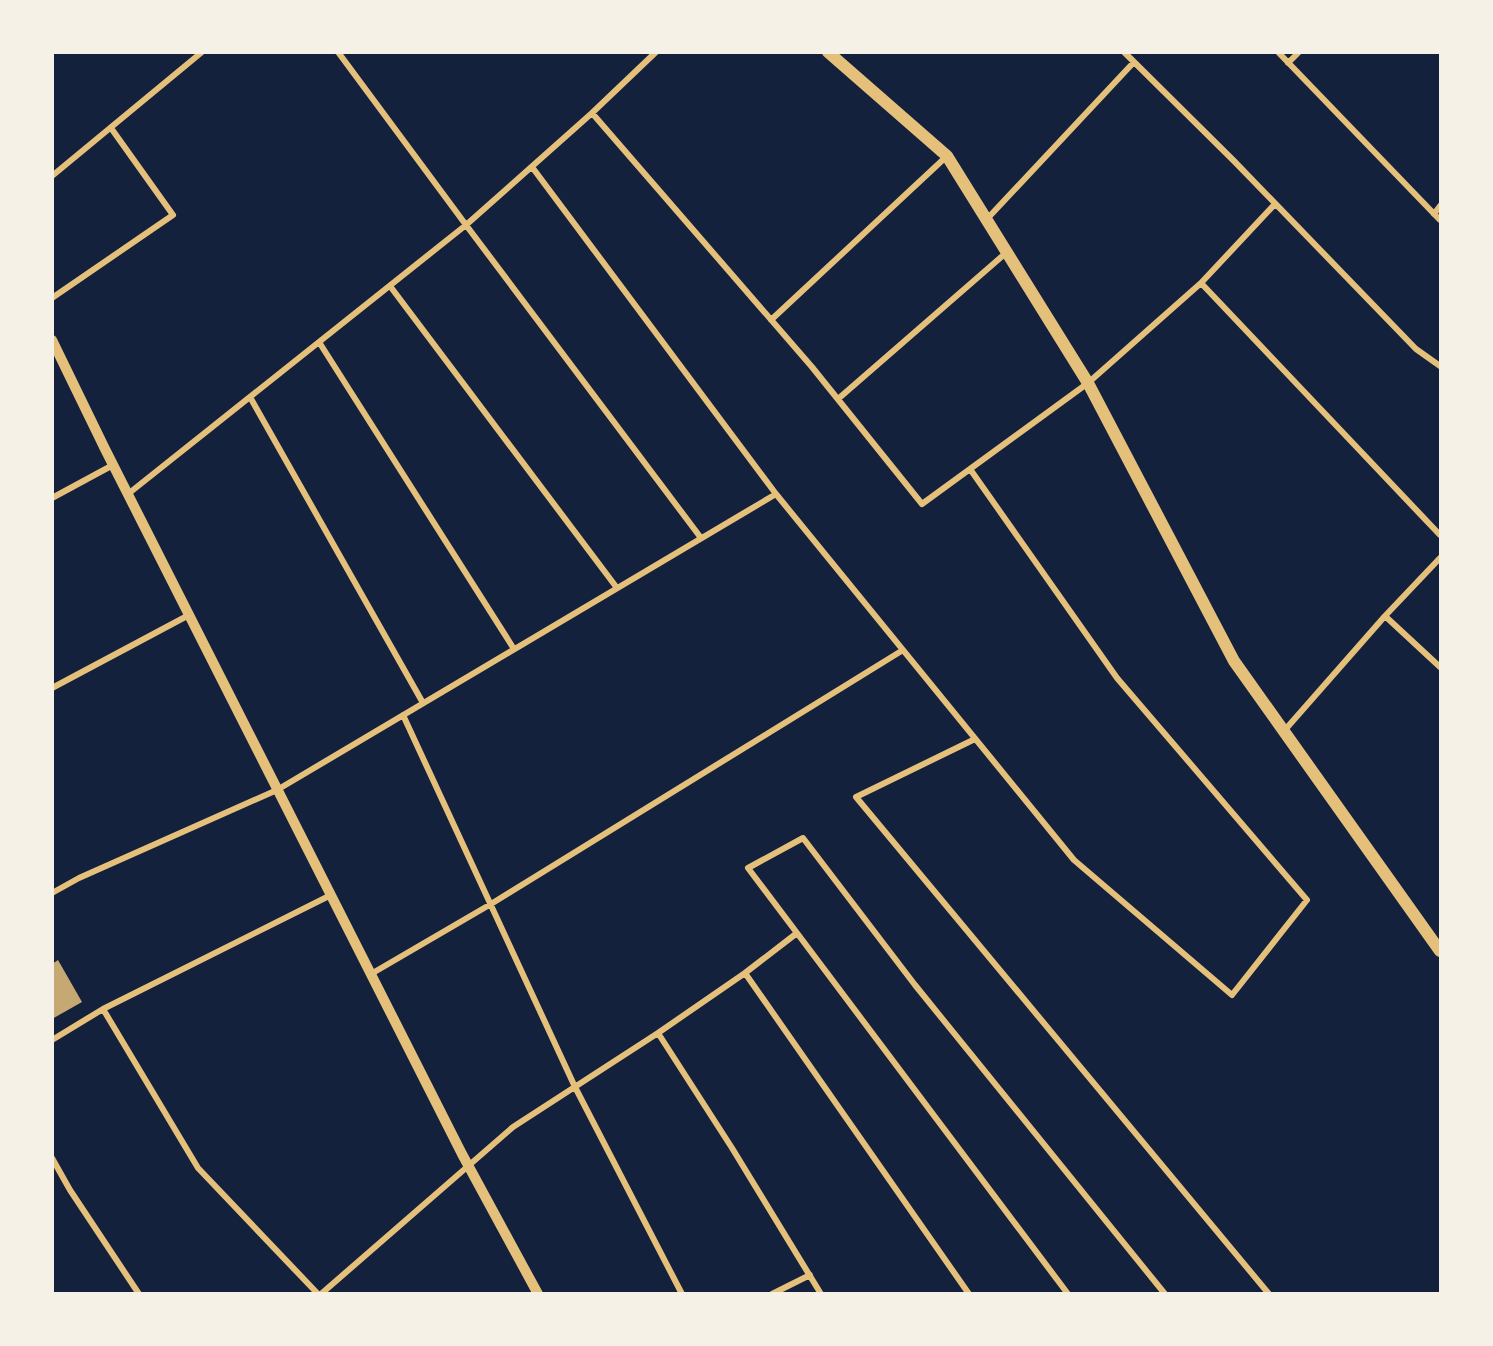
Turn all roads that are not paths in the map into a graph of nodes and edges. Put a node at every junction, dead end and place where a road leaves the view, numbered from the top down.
1 (201, 52) edge
2 (338, 52) edge
3 (656, 52) edge
4 (828, 52) edge
5 (1125, 52) edge
6 (1278, 52) edge
7 (1299, 52) edge
8 (1134, 62) junction
9 (1288, 63) junction
10 (592, 113) junction
11 (111, 128) junction
12 (947, 156) junction
13 (532, 167) junction
14 (52, 176) edge
15 (1275, 204) junction
16 (1440, 206) edge
17 (1434, 214) junction
18 (987, 220) junction
19 (1440, 220) edge
20 (466, 225) junction
21 (1007, 252) junction
22 (1201, 283) junction
23 (390, 286) junction
24 (52, 298) edge
25 (771, 320) junction
26 (52, 340) edge
27 (319, 342) junction
28 (1440, 366) edge
29 (1088, 383) junction
30 (250, 397) junction
31 (838, 399) junction
32 (113, 465) junction
33 (970, 469) junction
34 (128, 494) junction
35 (776, 494) junction
36 (52, 498) edge
37 (1440, 535) edge
38 (701, 538) junction
39 (1440, 558) edge
40 (617, 588) junction
41 (189, 615) junction
42 (1384, 616) junction
43 (514, 649) junction
44 (903, 650) junction
45 (1440, 667) edge
46 (52, 688) edge
47 (423, 703) junction
48 (403, 715) junction
49 (1284, 731) junction
50 (975, 739) junction
51 (277, 790) junction
52 (52, 893) edge
53 (331, 895) junction
54 (491, 904) junction
55 (797, 933) junction
56 (1440, 951) edge
57 (745, 973) junction
58 (371, 975) junction
59 (103, 1009) junction
60 (657, 1033) junction
61 (52, 1040) edge
62 (575, 1087) junction
63 (52, 1158) edge
64 (469, 1166) junction
65 (810, 1275) junction
66 (139, 1293) edge
67 (320, 1293) edge
68 (538, 1293) edge
69 (681, 1293) edge
70 (772, 1293) edge
71 (821, 1293) edge
72 (969, 1293) edge
73 (1068, 1293) edge
74 (1165, 1293) edge
75 (1269, 1293) edge

1 - 11 street
2 - 20 street
3 - 10 street
4 - 12 main road
5 - 8 street
6 - 9 street
7 - 9 street
8 - 15 street
8 - 18 street
9 - 17 street
10 - 13 street
10 - 25 street
11 - 14 street
11 - 24 street
12 - 18 main road
12 - 25 street
13 - 20 street
13 - 35 street
15 - 22 street
15 - 28 street
16 - 17 street
17 - 19 street
18 - 21 main road
20 - 23 street
20 - 38 street
21 - 29 main road
21 - 31 street
22 - 29 street
22 - 37 street
23 - 27 street
23 - 40 street
25 - 31 street
26 - 32 street
27 - 30 street
27 - 43 street
29 - 33 street
29 - 49 main road
30 - 34 street
30 - 47 street
31 - 33 street
32 - 34 street
32 - 36 street
33 - 50 street
34 - 41 street
35 - 38 street
35 - 44 street
38 - 40 street
39 - 42 street
40 - 43 street
41 - 46 street
41 - 51 street
42 - 45 street
42 - 49 street
43 - 47 street
44 - 50 street
44 - 54 street
47 - 48 street
48 - 51 street
48 - 54 street
49 - 56 main road
50 - 75 street
51 - 52 street
51 - 53 street
53 - 58 street
53 - 59 street
54 - 58 street
54 - 62 street
55 - 57 street
55 - 73 street
55 - 74 street
57 - 60 street
57 - 72 street
58 - 64 street
59 - 61 street
59 - 67 street
60 - 62 street
60 - 65 street
62 - 64 street
62 - 69 street
63 - 66 street
64 - 67 street
64 - 68 street
65 - 70 street
65 - 71 street

